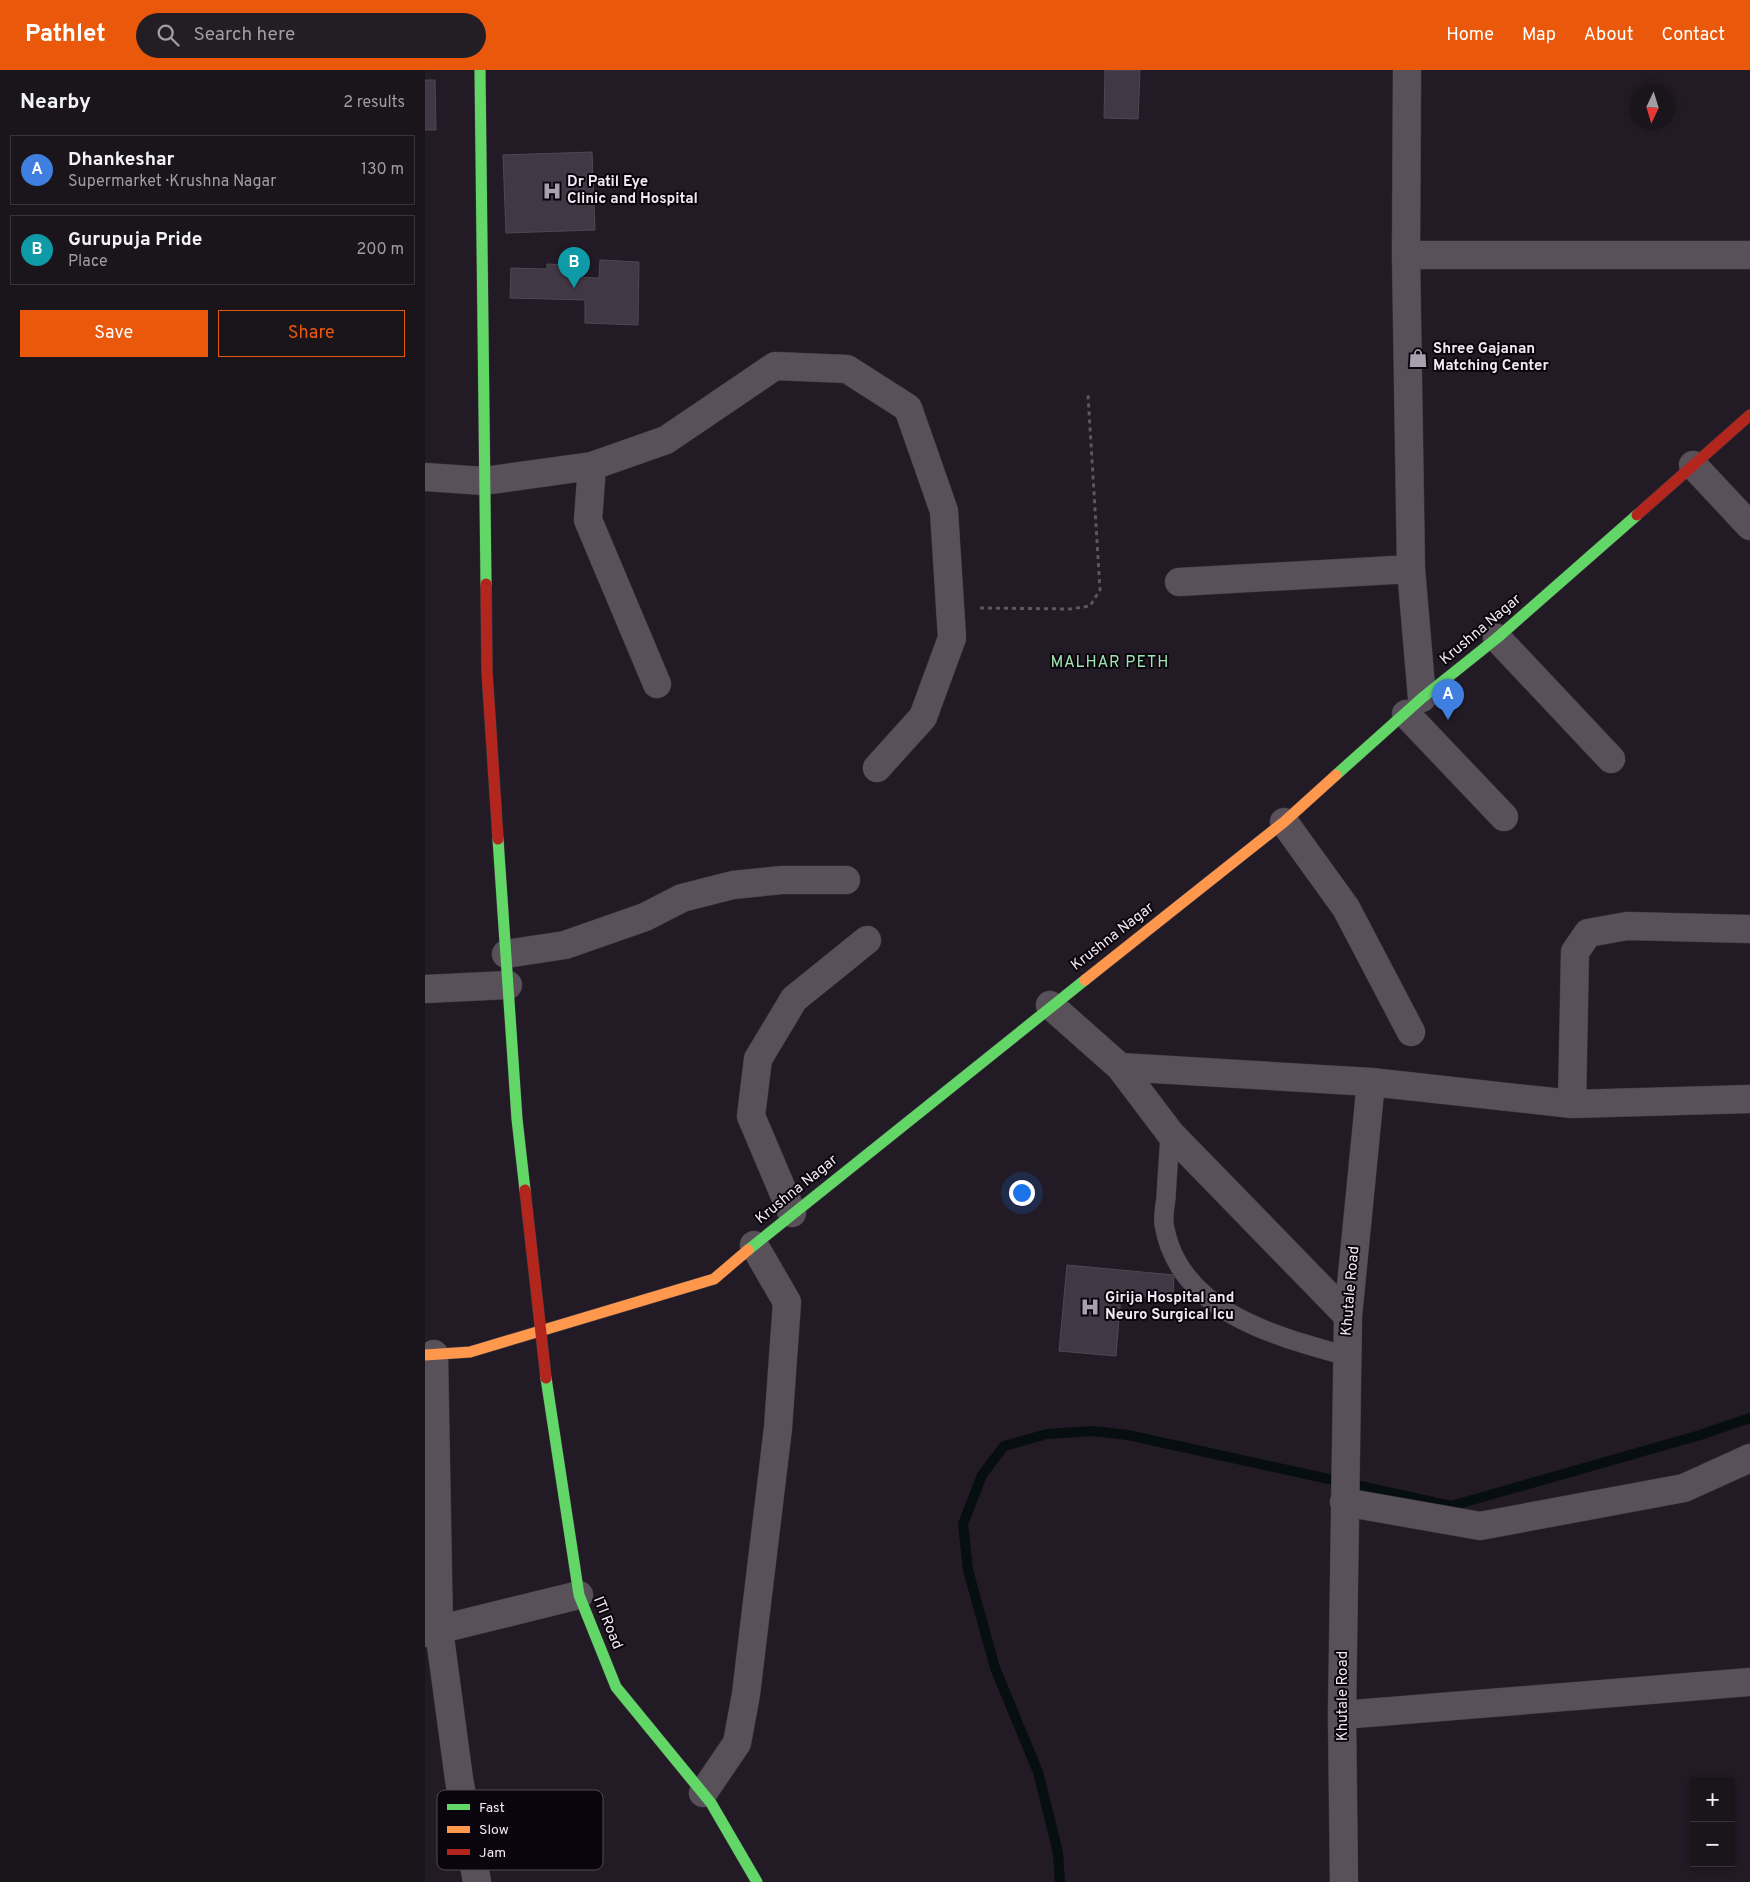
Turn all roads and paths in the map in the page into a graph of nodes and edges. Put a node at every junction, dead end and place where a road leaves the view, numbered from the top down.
1 (479, 70) edge
2 (1407, 70) edge
3 (1406, 255) junction
4 (1750, 255) edge
5 (1088, 395) dead end
6 (1750, 415) edge
7 (1693, 464) junction
8 (592, 466) junction
9 (425, 477) edge
10 (484, 481) junction
11 (1750, 526) edge
12 (1411, 568) junction
13 (1179, 582) dead end
14 (950, 608) junction
15 (1497, 638) junction
16 (657, 684) dead end
17 (1414, 706) junction
18 (1611, 759) dead end
19 (877, 768) dead end
20 (1504, 817) dead end
21 (1284, 822) junction
22 (846, 880) dead end
23 (1750, 930) edge
24 (867, 940) dead end
25 (506, 954) junction
26 (508, 985) junction
27 (425, 989) edge
28 (1050, 1006) junction
29 (1411, 1032) dead end
30 (1120, 1067) junction
31 (1371, 1082) junction
32 (1750, 1099) edge
33 (1572, 1104) junction
34 (1170, 1133) junction
35 (792, 1213) junction
36 (754, 1244) junction
37 (1348, 1316) junction
38 (541, 1331) junction
39 (429, 1355) edge
40 (1347, 1356) junction
41 (1750, 1458) edge
42 (1345, 1484) junction
43 (579, 1595) junction
44 (432, 1632) edge
45 (1750, 1682) edge
46 (1342, 1715) junction
47 (461, 1790) edge
48 (703, 1793) junction
49 (757, 1882) edge
50 (1344, 1882) edge

1 - 10 main road, ITI Road
2 - 3 street
3 - 4 street
3 - 12 street
5 - 14 path
6 - 7 main road, Krushna Nagar
7 - 11 street
7 - 15 main road, Krushna Nagar
8 - 10 street
8 - 14 street
8 - 16 street
9 - 10 street
10 - 25 main road, ITI Road
12 - 13 street
12 - 17 street
14 - 19 street
15 - 17 main road, Krushna Nagar
15 - 18 street
17 - 20 street
17 - 21 main road, Krushna Nagar
21 - 28 main road, Krushna Nagar
21 - 29 street
22 - 25 street
23 - 33 street
24 - 35 street
25 - 26 main road, ITI Road
26 - 27 street
26 - 38 main road, ITI Road
28 - 30 street
28 - 35 main road, Krushna Nagar
30 - 31 street
30 - 34 street
31 - 33 street
31 - 37 street, Khutale Road
32 - 33 street
34 - 37 street
34 - 40 lane
35 - 36 main road, Krushna Nagar
36 - 38 main road, Krushna Nagar
36 - 48 street
37 - 40 street, Khutale Road
38 - 39 main road, Krushna Nagar
38 - 43 main road, ITI Road
39 - 44 street
40 - 42 street, Khutale Road
41 - 42 street
42 - 46 street, Khutale Road
43 - 44 street
43 - 48 main road, ITI Road
44 - 47 street
45 - 46 street
46 - 50 street, Khutale Road
48 - 49 main road, ITI Road

